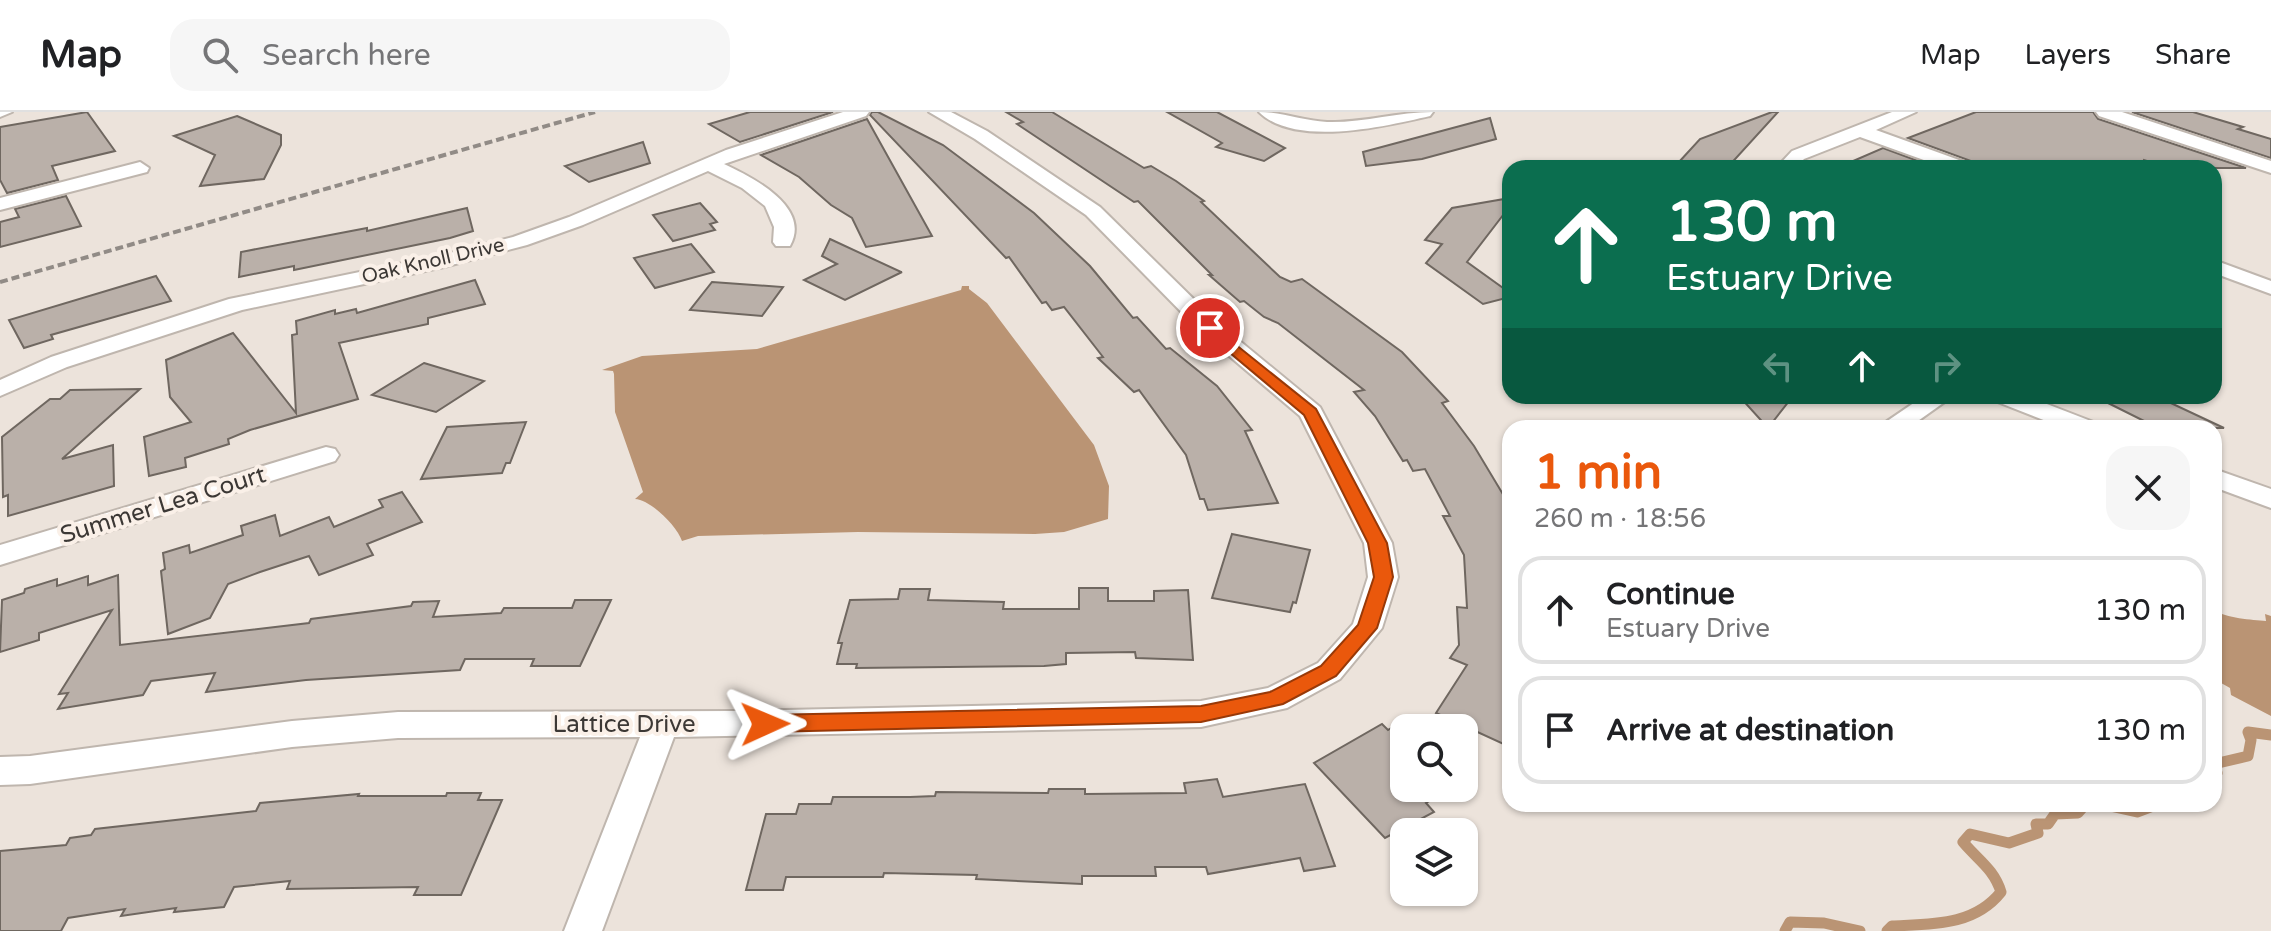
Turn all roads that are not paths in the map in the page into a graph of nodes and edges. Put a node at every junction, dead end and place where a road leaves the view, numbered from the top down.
1 (860, 112) edge
2 (938, 112) edge
3 (1268, 112) edge
4 (1424, 112) edge
5 (1907, 112) edge
6 (2105, 112) edge
7 (1859, 130) junction
8 (1793, 160) edge
9 (1941, 160) edge
10 (708, 164) junction
11 (2271, 167) edge
12 (140, 168) dead end
13 (0, 204) edge
14 (783, 242) dead end
15 (2222, 269) edge
16 (2270, 288) edge
17 (0, 389) edge
18 (1928, 404) edge
19 (2025, 404) edge
20 (1903, 420) edge
21 (2066, 420) edge
22 (326, 455) dead end
23 (2222, 480) edge
24 (2271, 499) edge
25 (0, 555) edge
26 (662, 724) junction
27 (0, 771) edge
28 (583, 931) edge

1 - 10 street, Oak Knoll Drive
2 - 26 street, Lattice Drive
3 - 4 street
5 - 7 street
6 - 11 street
7 - 8 street
7 - 9 street
10 - 14 street
10 - 17 street, Oak Knoll Drive
12 - 13 street
15 - 16 street
18 - 20 street
19 - 21 street
22 - 25 street, Summer Lea Court
23 - 24 street
26 - 27 street, Lattice Drive
26 - 28 street

